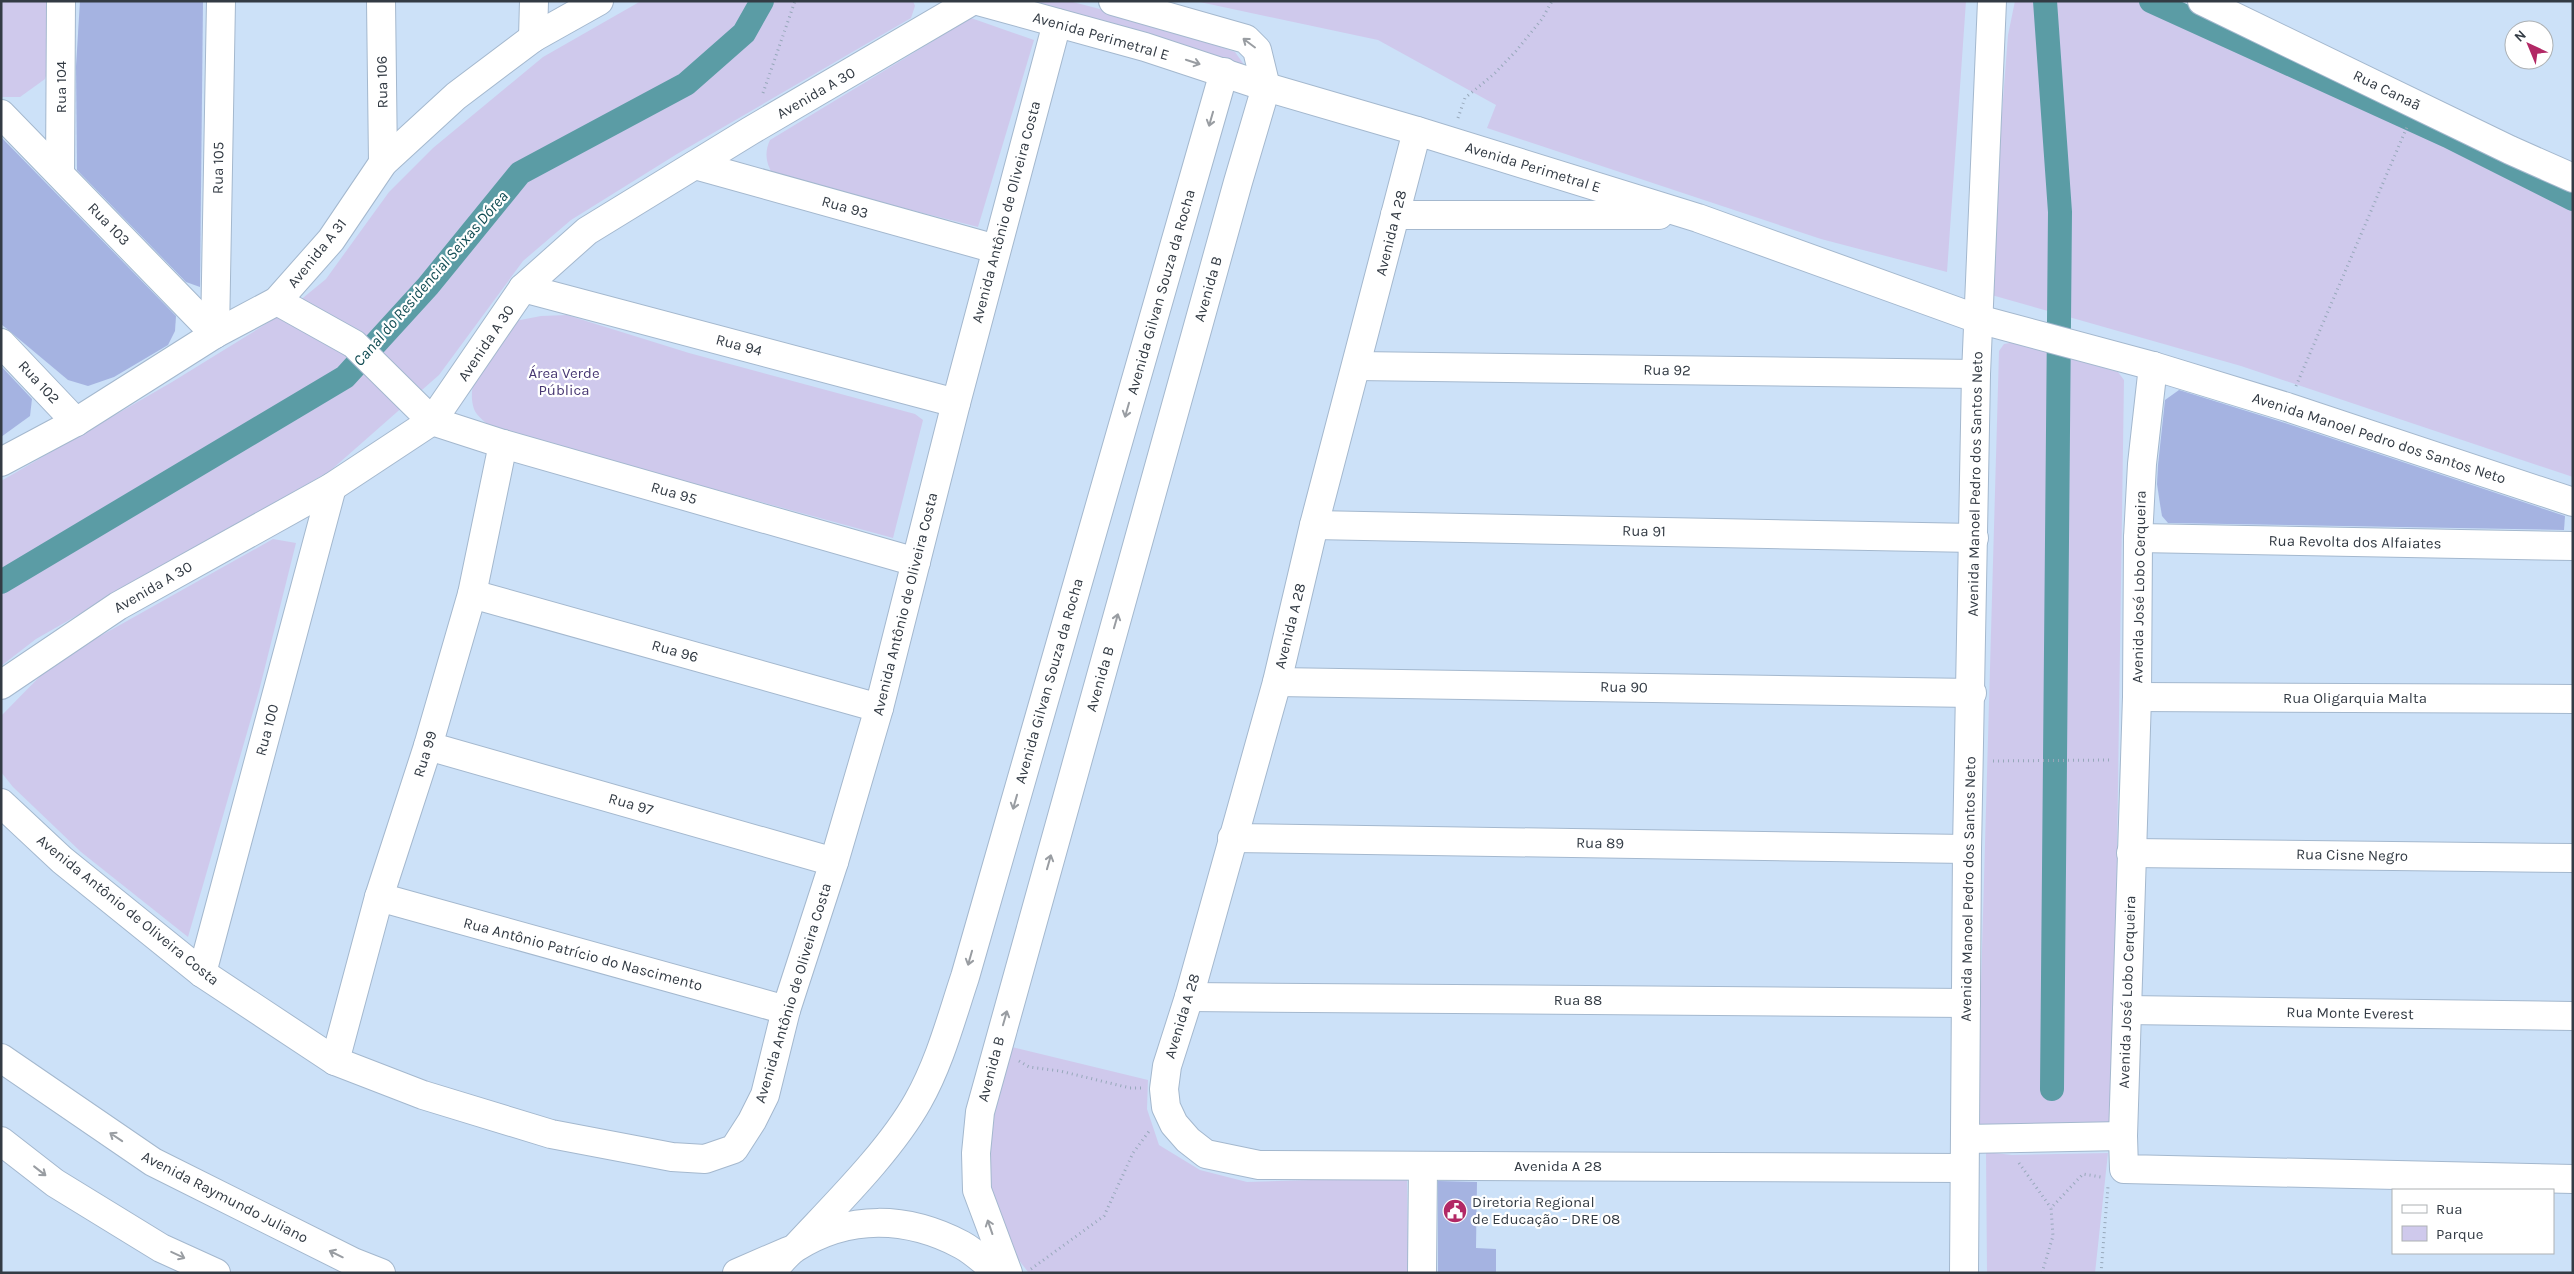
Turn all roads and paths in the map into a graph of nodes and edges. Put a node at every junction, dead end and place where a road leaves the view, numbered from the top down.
1 (61, 1) edge
2 (221, 1) edge
3 (381, 1) edge
4 (534, 1) edge
5 (598, 1) edge
6 (795, 1) edge
7 (972, 1) edge
8 (978, 1) edge
9 (1113, 1) edge
10 (1552, 1) edge
11 (1992, 1) edge
12 (2202, 1) edge
13 (1057, 23) junction
14 (533, 38) junction
15 (1224, 72) junction
16 (1266, 87) junction
17 (763, 94) dead end
18 (1, 114) edge
19 (2409, 123) dead end
20 (1417, 130) junction
21 (1450, 142) junction
22 (383, 163) junction
23 (695, 165) junction
24 (60, 172) junction
25 (2573, 178) edge
26 (1395, 215) junction
27 (1687, 215) junction
28 (996, 249) junction
29 (523, 288) junction
30 (277, 301) junction
31 (1978, 318) junction
32 (215, 334) junction
33 (1, 343) edge
34 (1358, 366) junction
35 (2153, 366) junction
36 (1976, 374) junction
37 (956, 403) junction
38 (2287, 407) junction
39 (432, 421) junction
40 (76, 422) junction
41 (503, 444) junction
42 (1, 462) edge
43 (332, 487) junction
44 (2573, 502) edge
45 (1314, 525) junction
46 (1974, 538) junction
47 (2138, 538) junction
48 (2573, 546) edge
49 (916, 562) junction
50 (472, 594) junction
51 (1276, 682) junction
52 (1, 685) edge
53 (1972, 693) junction
54 (2137, 697) junction
55 (2573, 700) edge
56 (879, 708) junction
57 (428, 746) junction
58 (2102, 761) dead end
59 (2003, 762) dead end
60 (1, 803) edge
61 (1232, 838) junction
62 (1968, 848) junction
63 (2131, 853) junction
64 (2573, 858) edge
65 (834, 862) junction
66 (379, 897) junction
67 (202, 973) junction
68 (1189, 997) junction
69 (1966, 1003) junction
70 (786, 1010) junction
71 (2127, 1010) junction
72 (2573, 1016) edge
73 (997, 1048) junction
74 (1, 1058) edge
75 (335, 1061) junction
76 (1165, 1098) junction
77 (2123, 1136) junction
78 (1965, 1139) junction
79 (1998, 1140) junction
80 (1, 1141) edge
81 (1423, 1166) junction
82 (1964, 1168) junction
83 (2573, 1180) edge
84 (2051, 1208) junction
85 (794, 1249) junction
86 (216, 1273) edge
87 (381, 1273) edge
88 (737, 1273) edge
89 (771, 1273) edge
90 (998, 1273) edge
91 (1008, 1273) edge
92 (1027, 1273) edge
93 (1422, 1273) edge
94 (1964, 1273) edge
95 (2042, 1273) edge
96 (2101, 1273) edge

1 - 24 street, Rua 104
2 - 32 street, Rua 105
3 - 22 street, Rua 106
4 - 14 street
5 - 14 street, Avenida A 31
6 - 17 path
7 - 23 street, Avenida A 30
8 - 13 street, Avenida Perimetral E
16 -> 9 street
10 - 21 path
11 - 31 street
12 - 25 street, Rua Canaã
13 -> 15 street, Avenida Perimetral E
13 - 28 street, Avenida Antônio de Oliveira Costa
14 - 22 street, Avenida A 31
15 - 16 street, Avenida Perimetral E
15 -> 85 street, Avenida Gilvan Souza da Rocha
16 - 20 street, Avenida Perimetral E
73 -> 16 street, Avenida B
18 - 24 street, Rua 103
19 - 38 path
20 - 21 street, Avenida Perimetral E
20 - 26 street, Avenida A 28
21 - 27 street, Avenida Perimetral E
22 - 30 street, Avenida A 31
23 - 28 street, Rua 93
23 - 29 street, Avenida A 30
24 - 32 street, Rua 103
26 - 27 street
26 - 34 street, Avenida A 28
27 - 31 street, Avenida Perimetral E
28 - 37 street, Avenida Antônio de Oliveira Costa
29 - 37 street, Rua 94
29 - 39 street, Avenida A 30
30 - 32 street, Avenida A 31
30 - 39 street
31 - 35 street, Avenida Manoel Pedro dos Santos Neto
31 - 36 street, Avenida Manoel Pedro dos Santos Neto
32 - 40 street, Avenida A 31
33 - 40 street, Rua 102
34 - 36 street, Rua 92
34 - 45 street, Avenida A 28
35 - 38 street, Avenida Manoel Pedro dos Santos Neto
35 - 47 street, Avenida José Lobo Cerqueira
36 - 46 street, Avenida Manoel Pedro dos Santos Neto
37 - 49 street, Avenida Antônio de Oliveira Costa
38 - 44 street, Avenida Manoel Pedro dos Santos Neto
39 - 41 street, Rua 95
39 - 43 street, Avenida A 30
40 - 42 street, Avenida A 31
41 - 49 street, Rua 95
41 - 50 street, Rua 99
43 - 52 street, Avenida A 30
43 - 67 street, Rua 100
45 - 46 street, Rua 91
45 - 51 street, Avenida A 28
46 - 53 street, Avenida Manoel Pedro dos Santos Neto
47 - 48 street, Rua Revolta dos Alfaiates
47 - 54 street, Avenida José Lobo Cerqueira
49 - 56 street, Avenida Antônio de Oliveira Costa
50 - 56 street, Rua 96
50 - 57 street, Rua 99
51 - 53 street, Rua 90
51 - 61 street, Avenida A 28
53 - 62 street, Avenida Manoel Pedro dos Santos Neto
54 - 55 street, Rua Oligarquia Malta
54 - 63 street, Avenida José Lobo Cerqueira
56 - 65 street, Avenida Antônio de Oliveira Costa
57 - 65 street, Rua 97
57 - 66 street, Rua 99
58 - 59 path
60 - 67 street, Avenida Antônio de Oliveira Costa
61 - 62 street, Rua 89
61 - 68 street, Avenida A 28
62 - 69 street, Avenida Manoel Pedro dos Santos Neto
63 - 64 street, Rua Cisne Negro
63 - 71 street, Avenida José Lobo Cerqueira
65 - 70 street, Avenida Antônio de Oliveira Costa
66 - 70 street, Rua Antônio Patrício do Nascimento
66 - 75 street, Rua 99
67 - 75 street, Avenida Antônio de Oliveira Costa
68 - 69 street, Rua 88
68 - 76 street, Avenida A 28
69 - 78 street, Avenida Manoel Pedro dos Santos Neto
70 - 75 street, Avenida Antônio de Oliveira Costa
71 - 72 street, Rua Monte Everest
71 - 77 street, Avenida José Lobo Cerqueira
73 - 76 path
91 -> 73 street, Avenida B
87 -> 74 street, Avenida Raymundo Juliano
76 - 81 street, Avenida A 28
76 - 92 path
77 - 79 street
77 - 83 street, Avenida José Lobo Cerqueira
78 - 79 street
78 - 82 street, Avenida Manoel Pedro dos Santos Neto
79 - 84 path
80 -> 86 street
81 - 82 street, Avenida A 28
81 - 93 street
82 - 94 street, Avenida Manoel Pedro dos Santos Neto
84 - 95 path
84 - 96 path
85 - 88 street
85 - 89 street, Avenida Gilvan Souza da Rocha
85 - 90 street

